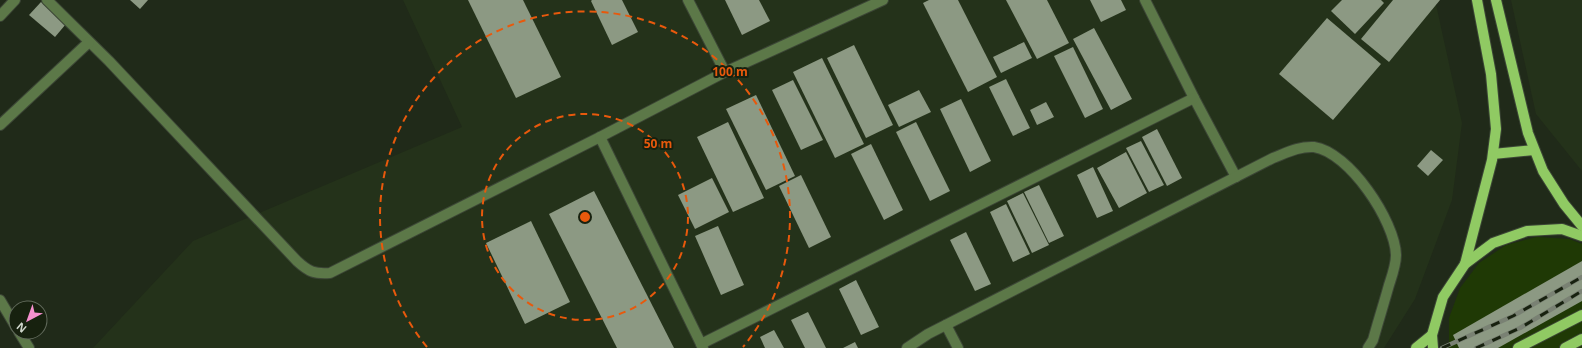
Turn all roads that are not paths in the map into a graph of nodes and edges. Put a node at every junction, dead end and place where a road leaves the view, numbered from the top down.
1 (15, 0) edge
2 (47, 0) edge
3 (688, 0) edge
4 (883, 0) edge
5 (1145, 0) edge
6 (1476, 0) edge
7 (1496, 0) edge
8 (0, 16) edge
9 (89, 42) junction
10 (724, 72) junction
11 (1194, 98) junction
12 (0, 126) edge
13 (600, 137) junction
14 (1534, 150) junction
15 (1493, 154) junction
16 (1236, 177) junction
17 (1582, 226) edge
18 (1582, 236) edge
19 (1465, 264) junction
20 (0, 300) edge
21 (8, 314) edge
22 (1582, 315) edge
23 (946, 325) junction
24 (1432, 335) junction
25 (1582, 339) edge
26 (702, 346) edge
27 (907, 348) edge
28 (958, 348) edge
29 (1368, 348) edge
30 (1416, 348) edge
31 (1432, 348) edge
32 (1518, 348) edge
33 (1564, 348) edge

1 - 8 street
2 - 9 street
3 - 10 street
4 - 10 street
5 - 11 street
6 - 15 main road
7 - 14 main road
9 - 12 street
9 - 13 street
10 - 13 street
11 - 16 street
11 - 26 street
13 - 26 street
14 - 15 main road
14 - 17 main road
15 - 19 main road
16 - 23 street
16 - 29 street
18 - 19 main road
19 - 24 main road
20 - 21 street
22 - 32 main road
23 - 27 street
23 - 28 street
24 - 30 main road
24 - 31 main road
25 - 33 main road

